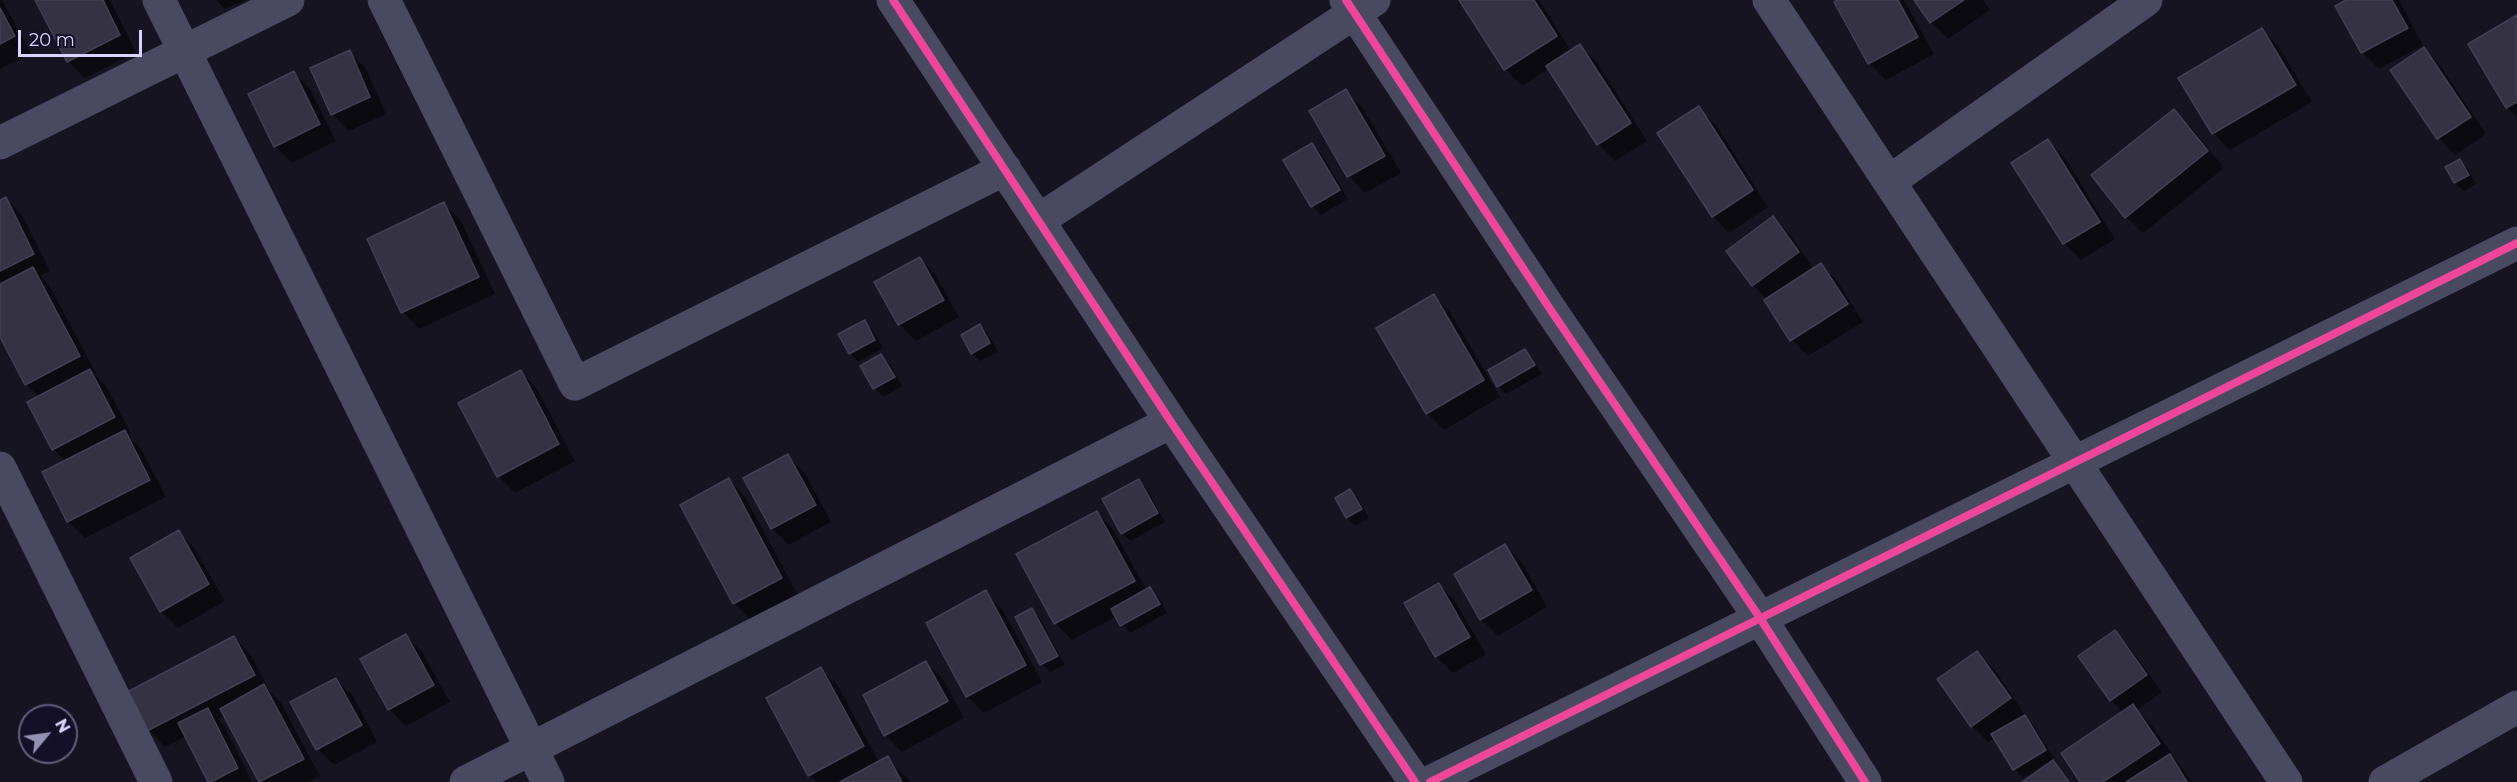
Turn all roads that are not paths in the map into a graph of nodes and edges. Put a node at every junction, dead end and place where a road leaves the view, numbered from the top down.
1 (159, 0) edge
2 (288, 0) edge
3 (384, 0) edge
4 (893, 0) edge
5 (1769, 0) edge
6 (2146, 0) edge
7 (1358, 4) edge
8 (185, 51) junction
9 (0, 143) edge
10 (1005, 169) junction
11 (1890, 181) junction
12 (1039, 220) junction
13 (2517, 243) edge
14 (1171, 422) junction
15 (2075, 462) junction
16 (0, 468) edge
17 (1760, 618) junction
18 (2517, 707) edge
19 (532, 750) junction
20 (156, 782) edge
21 (466, 782) edge
22 (548, 782) edge
23 (1415, 782) edge
24 (1430, 782) edge
25 (1865, 782) edge
26 (2286, 782) edge
27 (2385, 782) edge

1 - 8 street
2 - 8 street
3 - 10 street
4 - 10 street
5 - 11 street
6 - 11 street
7 - 12 street
7 - 17 street
8 - 9 street
8 - 19 street
10 - 12 street
11 - 15 street
12 - 14 street
13 - 15 street
14 - 19 street
14 - 23 street
15 - 17 street
15 - 26 street
16 - 20 street
17 - 24 street
17 - 25 street
18 - 27 street
19 - 21 street
19 - 22 street

